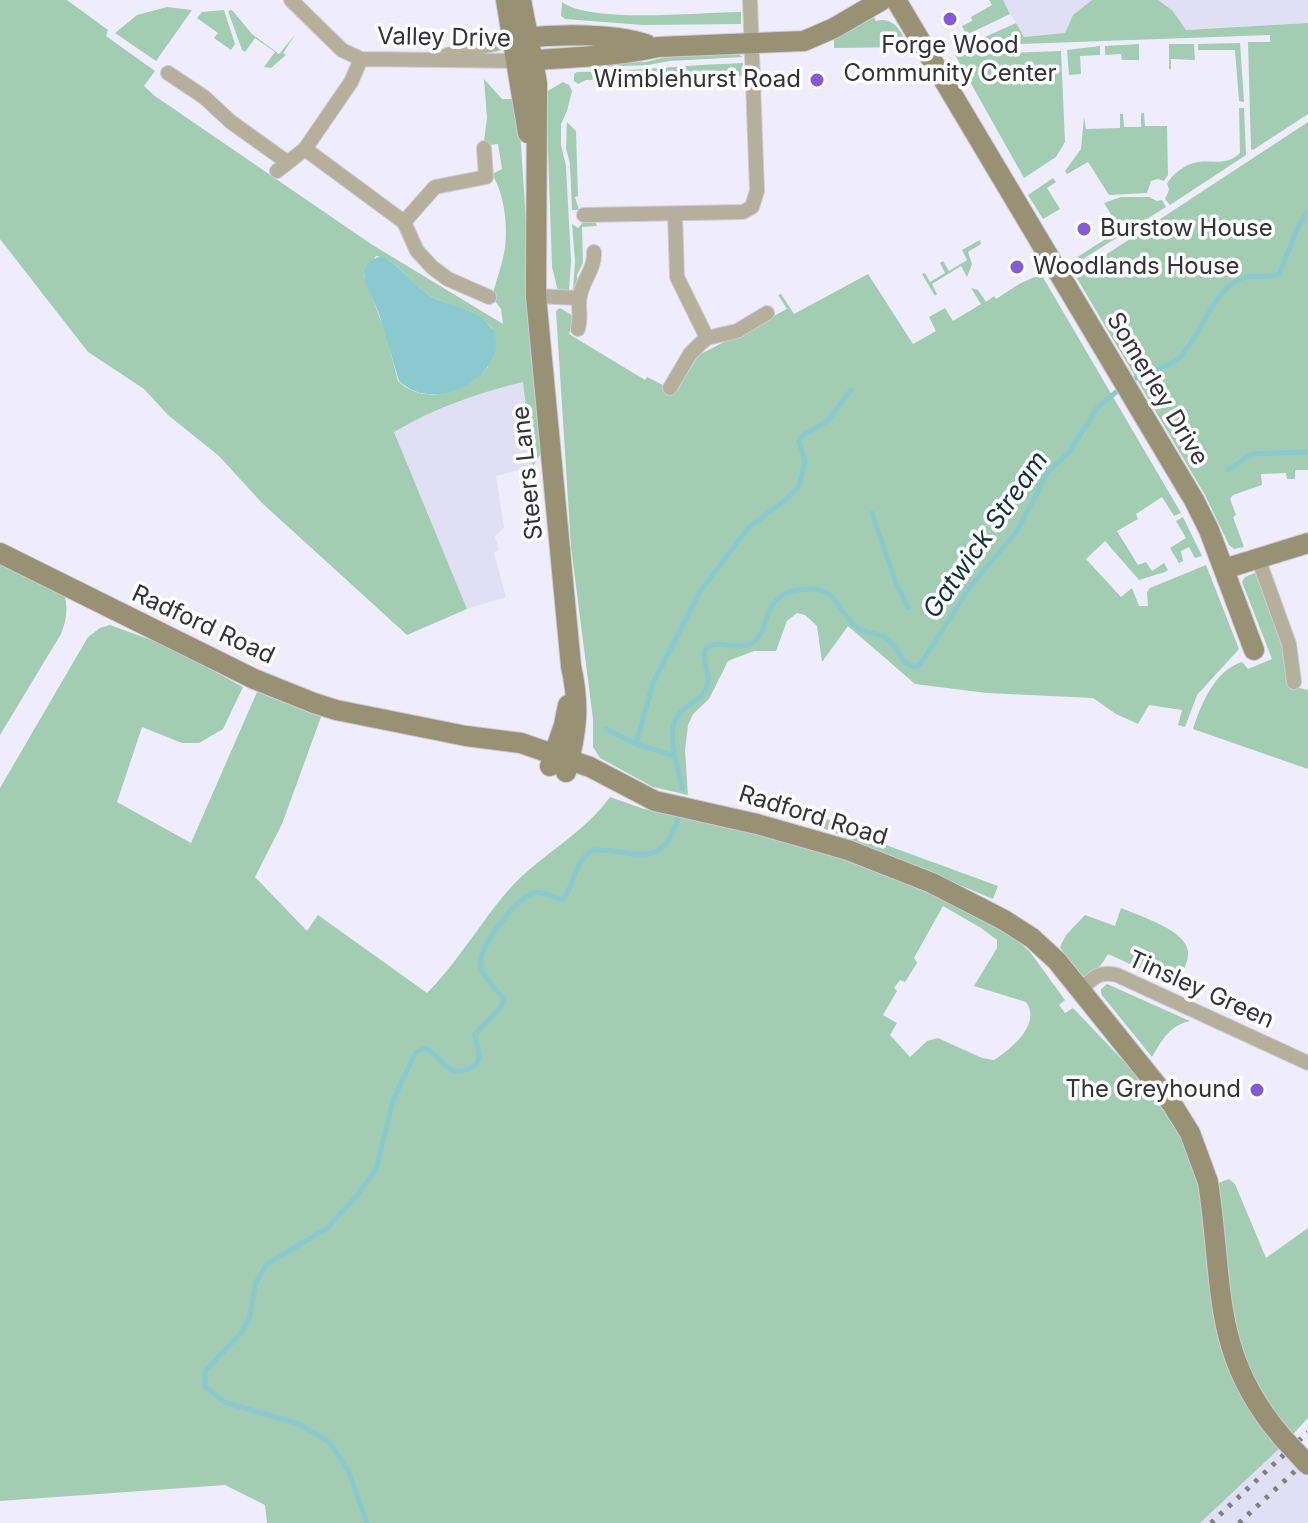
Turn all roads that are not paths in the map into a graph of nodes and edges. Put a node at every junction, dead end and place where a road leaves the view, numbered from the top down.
1 (291, 0) edge
2 (506, 0) edge
3 (521, 0) edge
4 (750, 0) edge
5 (882, 0) edge
6 (896, 0) edge
7 (521, 38) junction
8 (753, 44) junction
9 (658, 47) junction
10 (361, 59) junction
11 (427, 60) junction
12 (525, 61) junction
13 (168, 73) dead end
14 (484, 148) dead end
15 (305, 149) junction
16 (675, 214) junction
17 (584, 215) dead end
18 (404, 222) junction
19 (594, 252) dead end
20 (536, 296) junction
21 (489, 297) dead end
22 (579, 298) junction
23 (767, 313) dead end
24 (578, 329) dead end
25 (707, 338) junction
26 (670, 388) dead end
27 (1308, 543) edge
28 (0, 553) edge
29 (1258, 558) junction
30 (1224, 569) junction
31 (1254, 650) dead end
32 (1294, 682) dead end
33 (560, 763) junction
34 (1079, 991) junction
35 (1308, 1063) edge
36 (1308, 1465) edge

1 - 10 street, Valley Drive
2 - 7 street, Steers Lane
3 - 7 street, Steers Lane
4 - 8 street
5 - 8 street
6 - 30 street, Somerley Drive
7 - 9 street
7 - 11 street
7 - 12 street, Steers Lane
8 - 9 street
8 - 16 street
9 - 12 street
10 - 11 street, Valley Drive
10 - 15 street
11 - 12 street, Valley Drive
12 - 20 street, Steers Lane
13 - 15 street
14 - 18 street
15 - 18 street
16 - 17 street
16 - 25 street
18 - 21 street
19 - 22 street
20 - 22 street
20 - 33 street, Steers Lane
22 - 24 street
23 - 25 street
25 - 26 street
27 - 29 street
28 - 33 street, Radford Road
29 - 30 street
29 - 32 street
30 - 31 street, Somerley Drive
33 - 34 street, Radford Road
34 - 35 street, Tinsley Green
34 - 36 street, Radford Road, bridge

